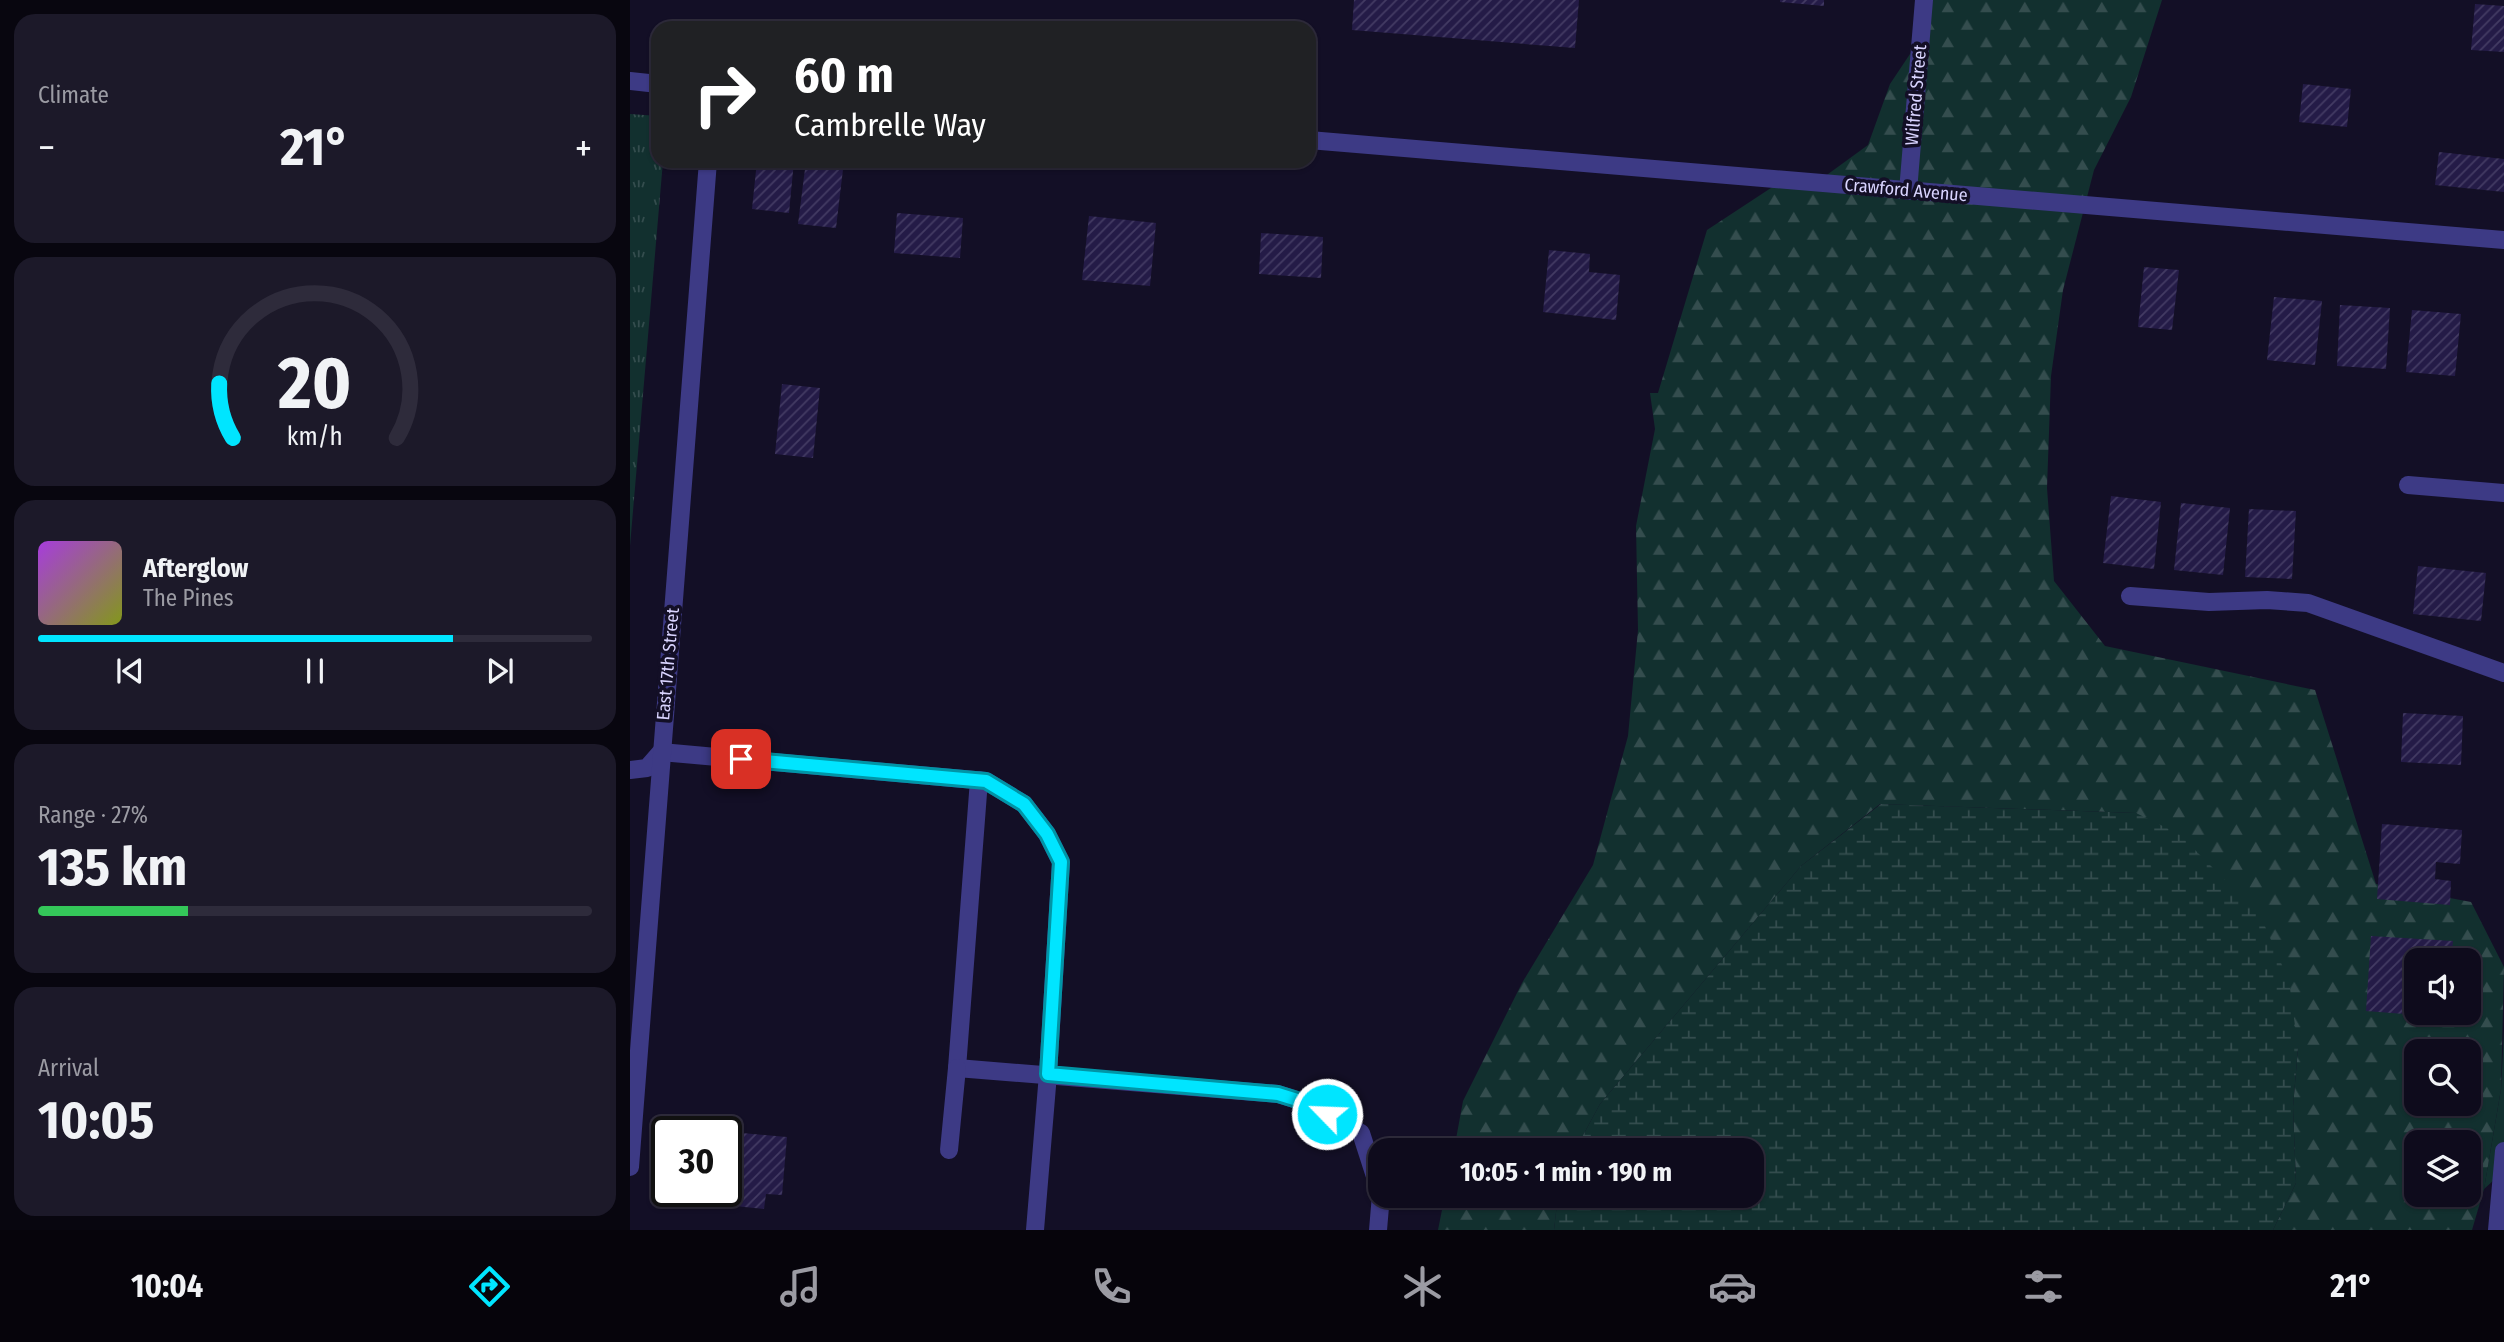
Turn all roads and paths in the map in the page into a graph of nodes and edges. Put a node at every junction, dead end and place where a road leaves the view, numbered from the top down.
1 (1924, 0) edge
2 (630, 81) edge
3 (651, 83) edge
4 (1316, 140) edge
5 (707, 168) edge
6 (1908, 191) junction
7 (2504, 240) edge
8 (2408, 485) dead end
9 (2504, 493) edge
10 (2130, 596) dead end
11 (2504, 673) edge
12 (661, 752) junction
13 (630, 770) edge
14 (979, 780) junction
15 (957, 1068) junction
16 (1048, 1074) junction
17 (949, 1150) dead end
18 (2504, 1151) edge
19 (630, 1167) edge
20 (1035, 1230) edge
21 (1378, 1230) edge
22 (2497, 1230) edge

1 - 6 street, Wilfred Street
2 - 3 street
4 - 6 street, Crawford Avenue
5 - 12 street, East 17th Street
6 - 7 street, Crawford Avenue
8 - 9 street
10 - 11 street
12 - 13 street
12 - 14 street
12 - 19 street, East 17th Street
14 - 15 street
14 - 16 street
15 - 16 street
15 - 17 street
16 - 20 street
16 - 21 street
18 - 22 street

